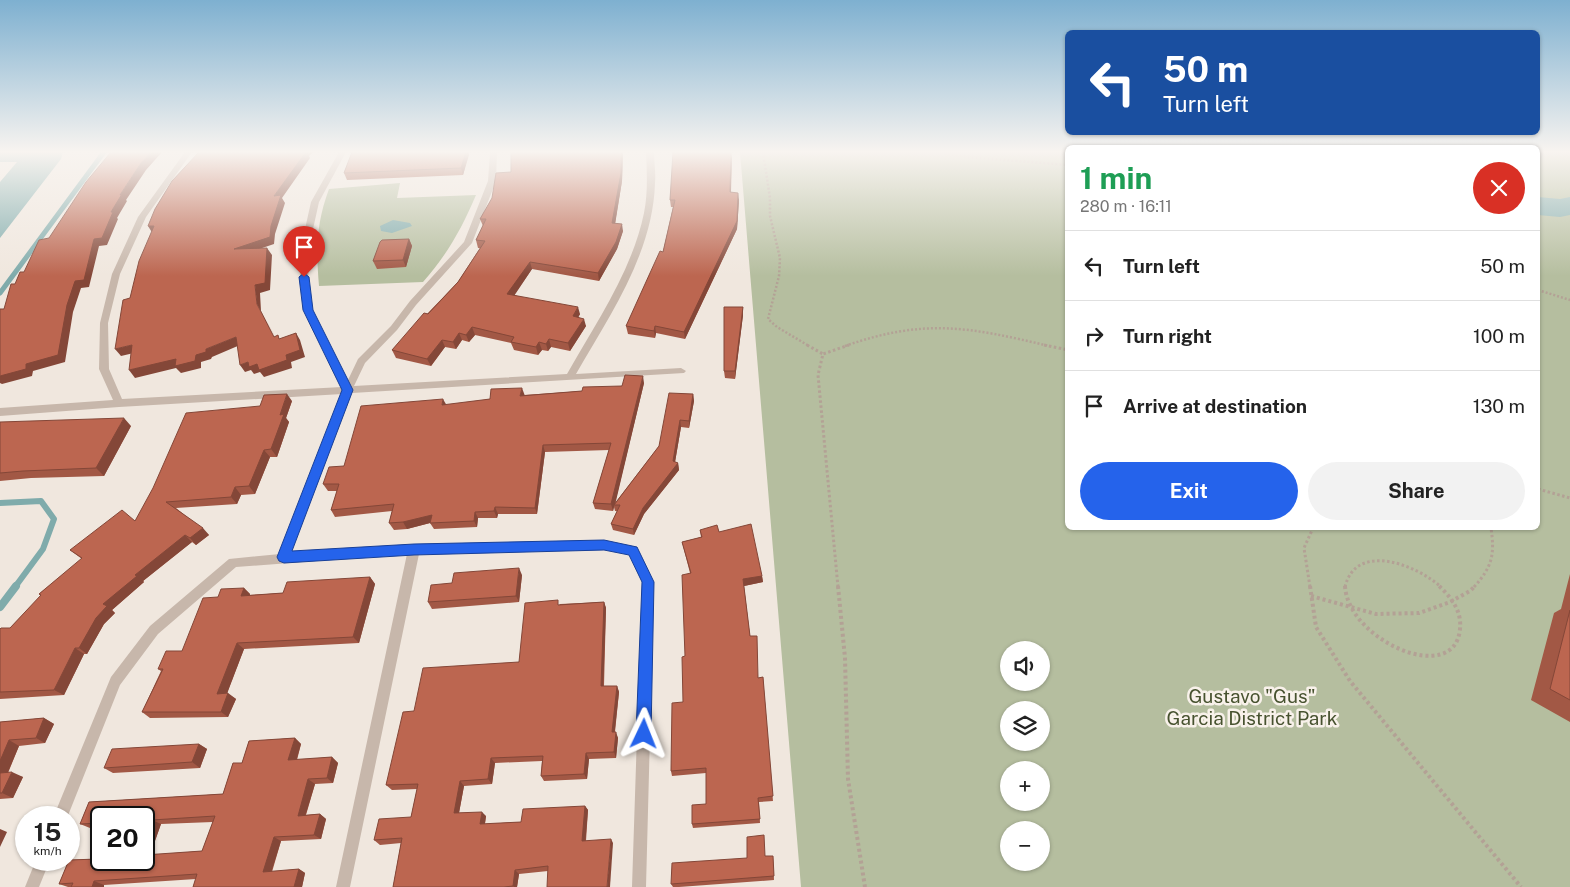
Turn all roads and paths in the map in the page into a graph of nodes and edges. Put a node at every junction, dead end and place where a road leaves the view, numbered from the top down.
1 (159, 193) edge
2 (320, 193) edge
3 (487, 193) edge
4 (651, 193) edge
5 (769, 193) edge
6 (1540, 291) edge
7 (1570, 300) edge
8 (1065, 349) edge
9 (823, 354) junction
10 (681, 371) dead end
11 (569, 378) junction
12 (348, 390) junction
13 (119, 403) junction
14 (0, 412) edge
15 (1540, 490) edge
16 (1570, 498) edge
17 (1312, 530) edge
18 (1491, 530) edge
19 (414, 549) junction
20 (284, 557) junction
21 (1311, 596) junction
22 (1452, 601) junction
23 (1350, 608) junction
24 (65, 806) edge
25 (39, 871) edge
26 (32, 887) edge
27 (343, 887) edge
28 (639, 887) edge
29 (865, 887) edge
30 (1521, 887) edge

1 - 13 lane
2 - 12 lane
3 - 12 lane
4 - 11 lane
5 - 9 path
6 - 7 path
8 - 9 path
9 - 29 path
10 - 11 lane
11 - 12 lane
12 - 13 lane
12 - 20 lane
13 - 14 lane
15 - 16 path
17 - 21 path
18 - 22 path
19 - 20 lane
19 - 27 lane
19 - 28 lane
20 - 24 lane
21 - 23 path
21 - 30 path
22 - 23 path
22 - 23 path
22 - 23 path
25 - 26 lane

